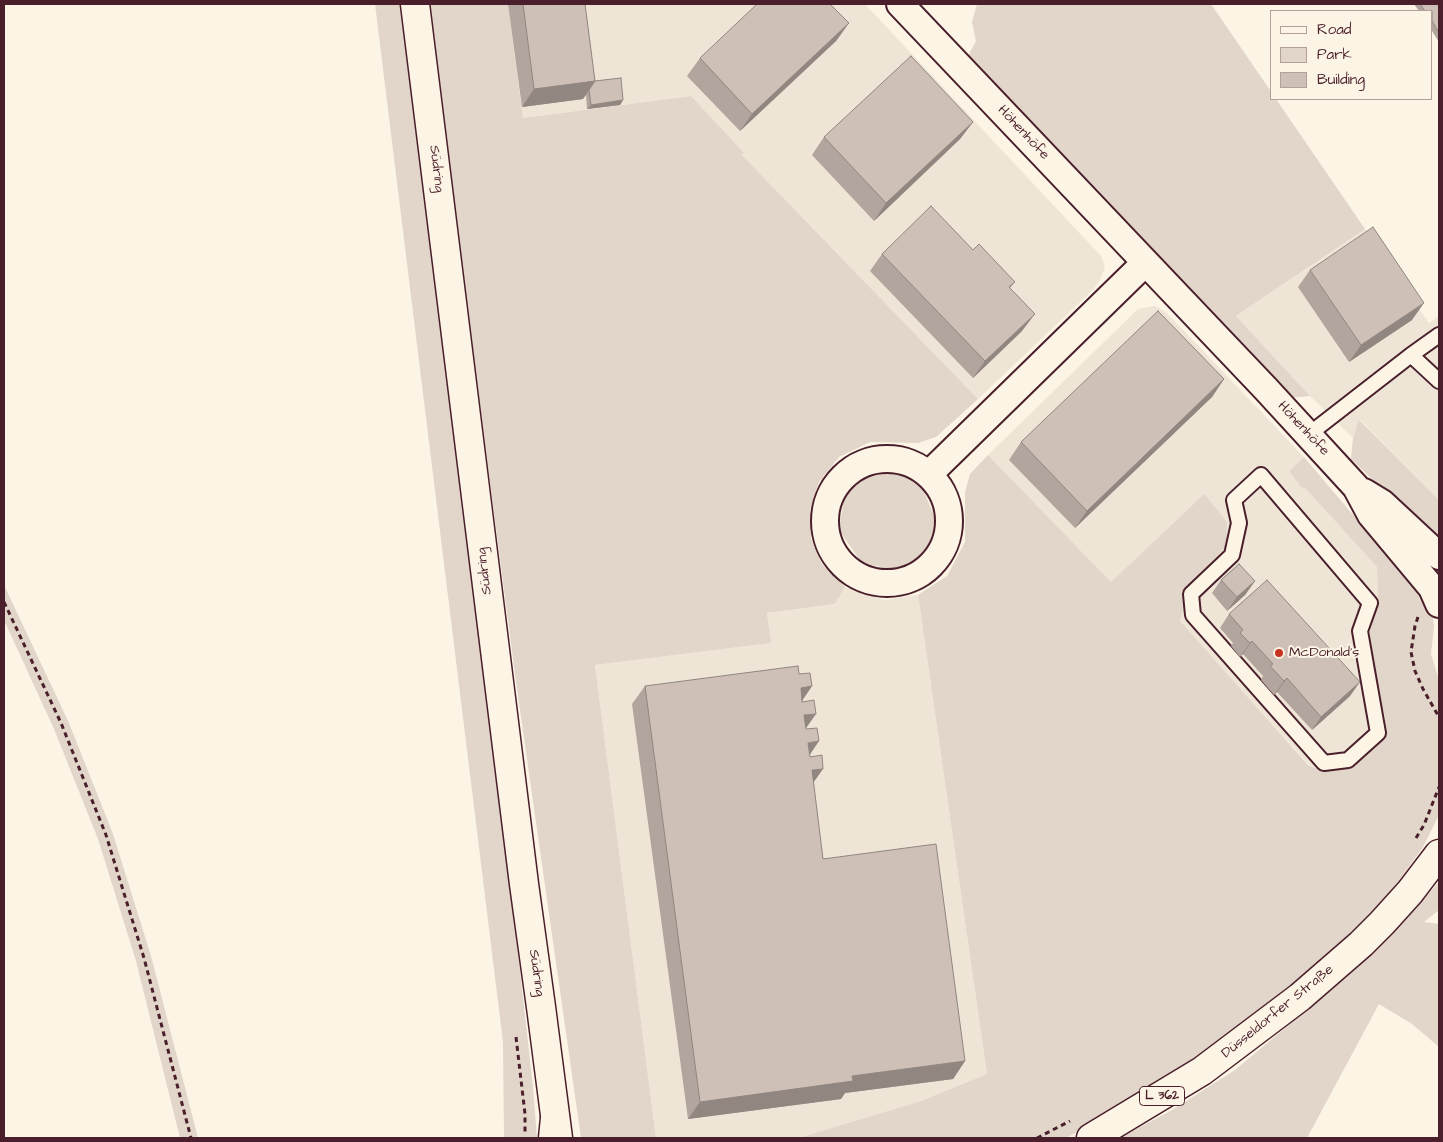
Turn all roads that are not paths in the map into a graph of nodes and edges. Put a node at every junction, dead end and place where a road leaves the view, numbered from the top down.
1 (415, 4) edge
2 (904, 5) edge
3 (1145, 263) junction
4 (1439, 335) edge
5 (1411, 355) junction
6 (1439, 381) edge
7 (1308, 435) junction
8 (929, 474) junction
9 (1262, 475) joint
10 (1356, 488) junction
11 (1439, 556) edge
12 (1436, 596) edge
13 (1439, 854) edge
14 (1084, 1128) edge
15 (555, 1131) edge

1 - 15 main road, Südring
2 - 3 street, Höhenhöfe
3 - 7 street, Höhenhöfe
3 - 8 street
4 - 5 lane
5 - 6 lane
5 - 7 lane
7 - 10 street, Höhenhöfe
8 - 8 street
9 - 9 lane
10 - 11 street, Höhenhöfe
10 - 12 street, Höhenhöfe
13 - 14 main road, Düsseldorfer Straße / L 362

